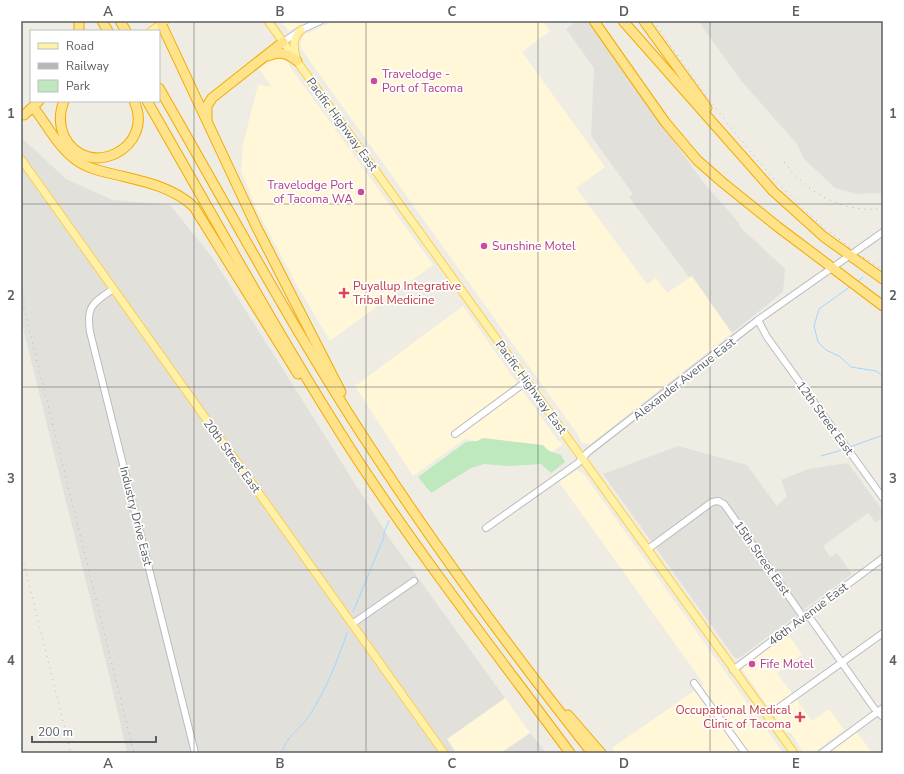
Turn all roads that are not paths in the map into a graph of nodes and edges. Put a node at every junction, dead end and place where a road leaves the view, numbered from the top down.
1 (102, 21) edge
2 (120, 21) edge
3 (268, 21) edge
4 (320, 21) edge
5 (595, 21) edge
6 (623, 21) edge
7 (644, 21) edge
8 (162, 22) edge
9 (107, 30) edge
10 (125, 30) edge
11 (152, 30) edge
12 (301, 30) junction
13 (284, 42) junction
14 (260, 59) junction
15 (298, 61) junction
16 (160, 90) edge
17 (64, 102) edge
18 (134, 102) edge
19 (148, 102) edge
20 (37, 104) edge
21 (22, 116) edge
22 (209, 127) junction
23 (21, 159) edge
24 (747, 162) junction
25 (883, 232) edge
26 (849, 256) junction
27 (831, 268) junction
28 (883, 279) edge
29 (113, 289) junction
30 (883, 306) edge
31 (758, 320) junction
32 (751, 326) junction
33 (768, 337) junction
34 (527, 381) junction
35 (328, 412) junction
36 (455, 434) dead end
37 (583, 458) junction
38 (382, 466) junction
39 (883, 498) edge
40 (486, 528) dead end
41 (648, 550) junction
42 (883, 558) edge
43 (414, 581) dead end
44 (806, 616) junction
45 (352, 624) junction
46 (883, 633) edge
47 (842, 662) junction
48 (734, 670) junction
49 (535, 680) junction
50 (694, 683) dead end
51 (880, 710) edge
52 (767, 716) junction
53 (883, 717) edge
54 (195, 753) edge
55 (444, 753) edge
56 (570, 753) edge
57 (592, 753) edge
58 (601, 753) edge
59 (745, 753) edge
60 (794, 753) edge
61 (822, 753) edge

1 - 9 highway
2 - 10 highway
3 - 13 main road, Pacific Highway East
4 - 12 street
5 - 27 highway
6 - 24 highway
7 - 24 highway
8 - 11 main road
8 - 22 highway
12 - 13 street
12 - 15 main road
13 - 14 highway
13 - 15 main road, Pacific Highway East
14 - 15 highway
14 - 22 highway
15 - 34 main road, Pacific Highway East
16 - 38 highway
17 - 18 highway
19 - 35 highway
20 - 21 highway
20 - 35 highway
22 - 38 highway
23 - 29 main road, 20th Street East
24 - 26 highway
25 - 26 street, Alexander Avenue East
26 - 27 street, Alexander Avenue East
26 - 28 highway
27 - 30 highway
27 - 31 street, Alexander Avenue East
29 - 45 main road, 20th Street East
29 - 54 street, Industry Drive East
31 - 32 street, Alexander Avenue East
31 - 33 street, 12th Street East
32 - 33 street, 12th Street East
32 - 37 street, Alexander Avenue East
33 - 39 street, 12th Street East
34 - 36 street
34 - 37 main road, Pacific Highway East
35 - 56 highway
37 - 40 street, Alexander Avenue East
37 - 41 main road, Pacific Highway East
38 - 49 highway
41 - 44 street, 15th Street East
41 - 48 main road, Pacific Highway East
42 - 44 street, 46th Avenue East
43 - 45 street
44 - 47 street, 15th Street East
44 - 48 street, 46th Avenue East
45 - 55 main road, 20th Street East
46 - 47 street
47 - 51 street, 15th Street East
47 - 52 street
48 - 52 main road, Pacific Highway East
49 - 57 highway
49 - 58 highway
50 - 59 street
51 - 53 street, 15th Street East
51 - 61 street
52 - 60 main road, Pacific Highway East

